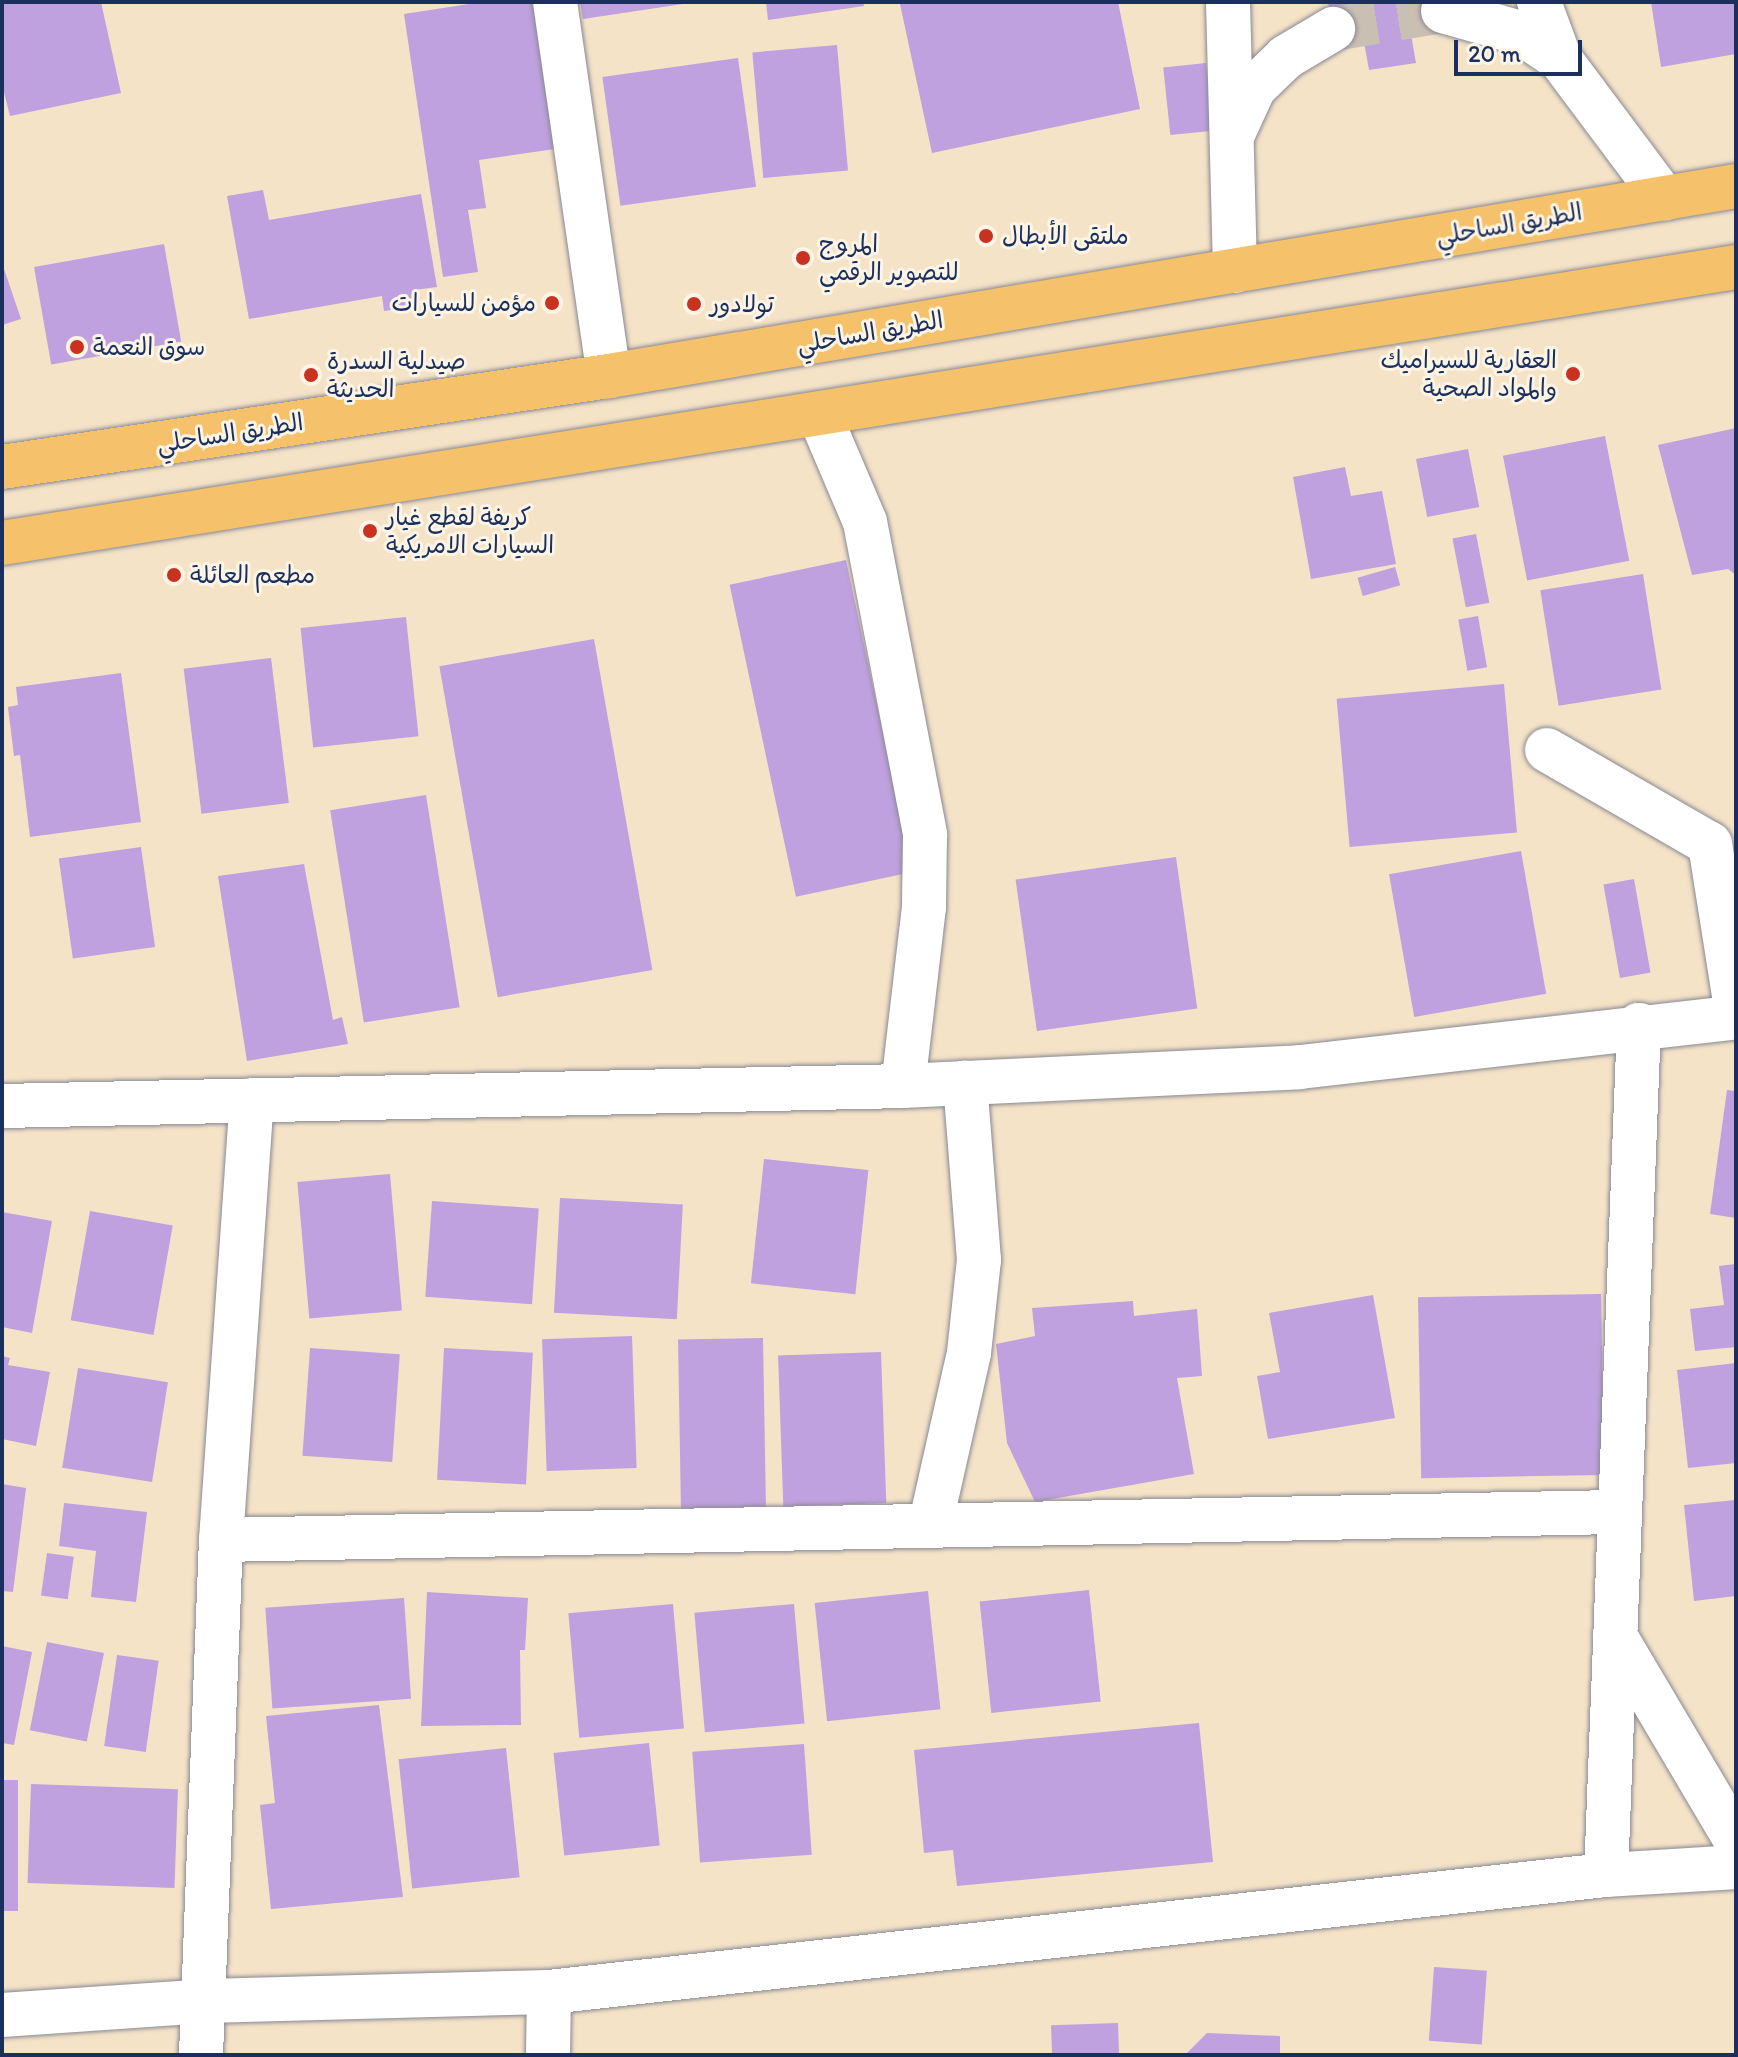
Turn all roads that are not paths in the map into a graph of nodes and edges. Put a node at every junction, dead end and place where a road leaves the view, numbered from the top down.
1 (555, 2) edge
2 (1228, 2) edge
3 (1539, 2) edge
4 (1443, 11) tunnel mouth
5 (1333, 29) tunnel mouth
6 (1560, 59) junction
7 (1232, 136) junction
8 (1736, 186) edge
9 (1664, 198) junction
10 (1736, 267) edge
11 (1235, 271) junction
12 (609, 376) junction
13 (819, 414) junction
14 (2, 467) edge
15 (2, 543) edge
16 (1547, 750) dead end
17 (1736, 1009) edge
18 (1736, 1017) edge
19 (1639, 1025) junction
20 (965, 1083) junction
21 (903, 1086) junction
22 (252, 1100) junction
23 (2, 1106) edge
24 (1619, 1512) junction
25 (930, 1526) junction
26 (221, 1540) junction
27 (1615, 1636) junction
28 (1736, 1841) edge
29 (1736, 1867) edge
30 (1606, 1875) junction
31 (549, 1992) junction
32 (206, 2001) junction
33 (2, 2015) edge
34 (201, 2055) edge
35 (548, 2055) edge

1 - 12 street
2 - 7 street
3 - 6 street
4 - 6 street
5 - 7 street
6 - 9 street
7 - 11 street
8 - 9 highway, الطريق الساحلي
9 - 11 highway, الطريق الساحلي
10 - 13 highway
11 - 12 highway, الطريق الساحلي
12 - 14 highway, الطريق الساحلي
13 - 15 highway
13 - 21 street
16 - 17 street
18 - 19 street
19 - 20 street
19 - 24 street
20 - 21 street
20 - 25 street
21 - 22 street
22 - 23 street
22 - 26 street
24 - 25 street
24 - 27 street
25 - 26 street
26 - 32 street
27 - 28 street
27 - 30 street
29 - 30 street
30 - 31 street
31 - 32 street
31 - 35 street
32 - 33 street
32 - 34 street

